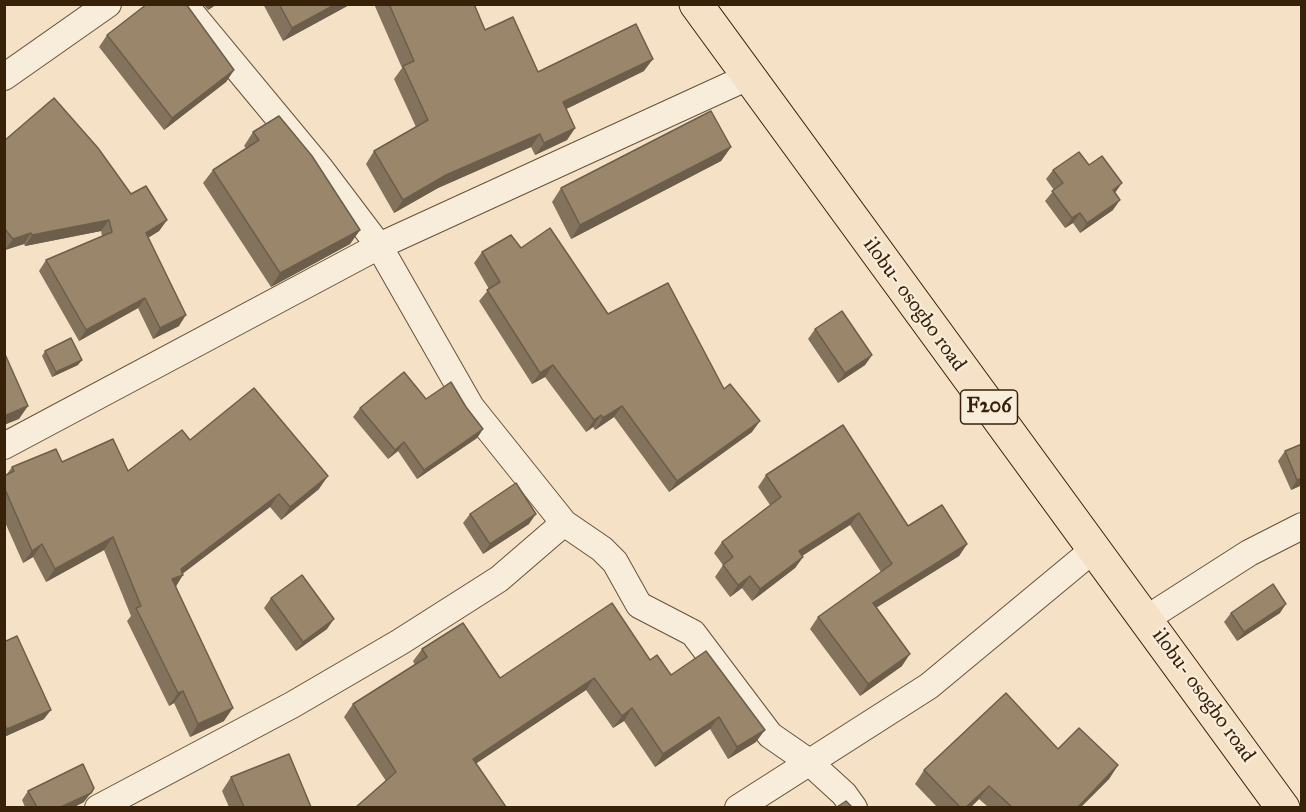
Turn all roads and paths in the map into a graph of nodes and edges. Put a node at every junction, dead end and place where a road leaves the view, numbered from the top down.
1 (108, 4) edge
2 (184, 4) edge
3 (696, 4) edge
4 (4, 77) edge
5 (748, 77) junction
6 (379, 246) junction
7 (4, 446) edge
8 (564, 523) junction
9 (1302, 525) edge
10 (1093, 550) junction
11 (1146, 619) junction
12 (809, 762) junction
13 (98, 807) edge
14 (738, 807) edge
15 (854, 807) edge
16 (1283, 807) edge

1 - 4 street
2 - 6 street
3 - 5 main road, ilobu- osogbo road / F206
5 - 6 street
5 - 10 main road, ilobu- osogbo road / F206
6 - 7 street
6 - 8 street
8 - 12 street
8 - 13 street
9 - 11 street
10 - 11 main road, ilobu- osogbo road / F206
10 - 12 street
11 - 16 main road, ilobu- osogbo road / F206
12 - 14 street
12 - 15 street

